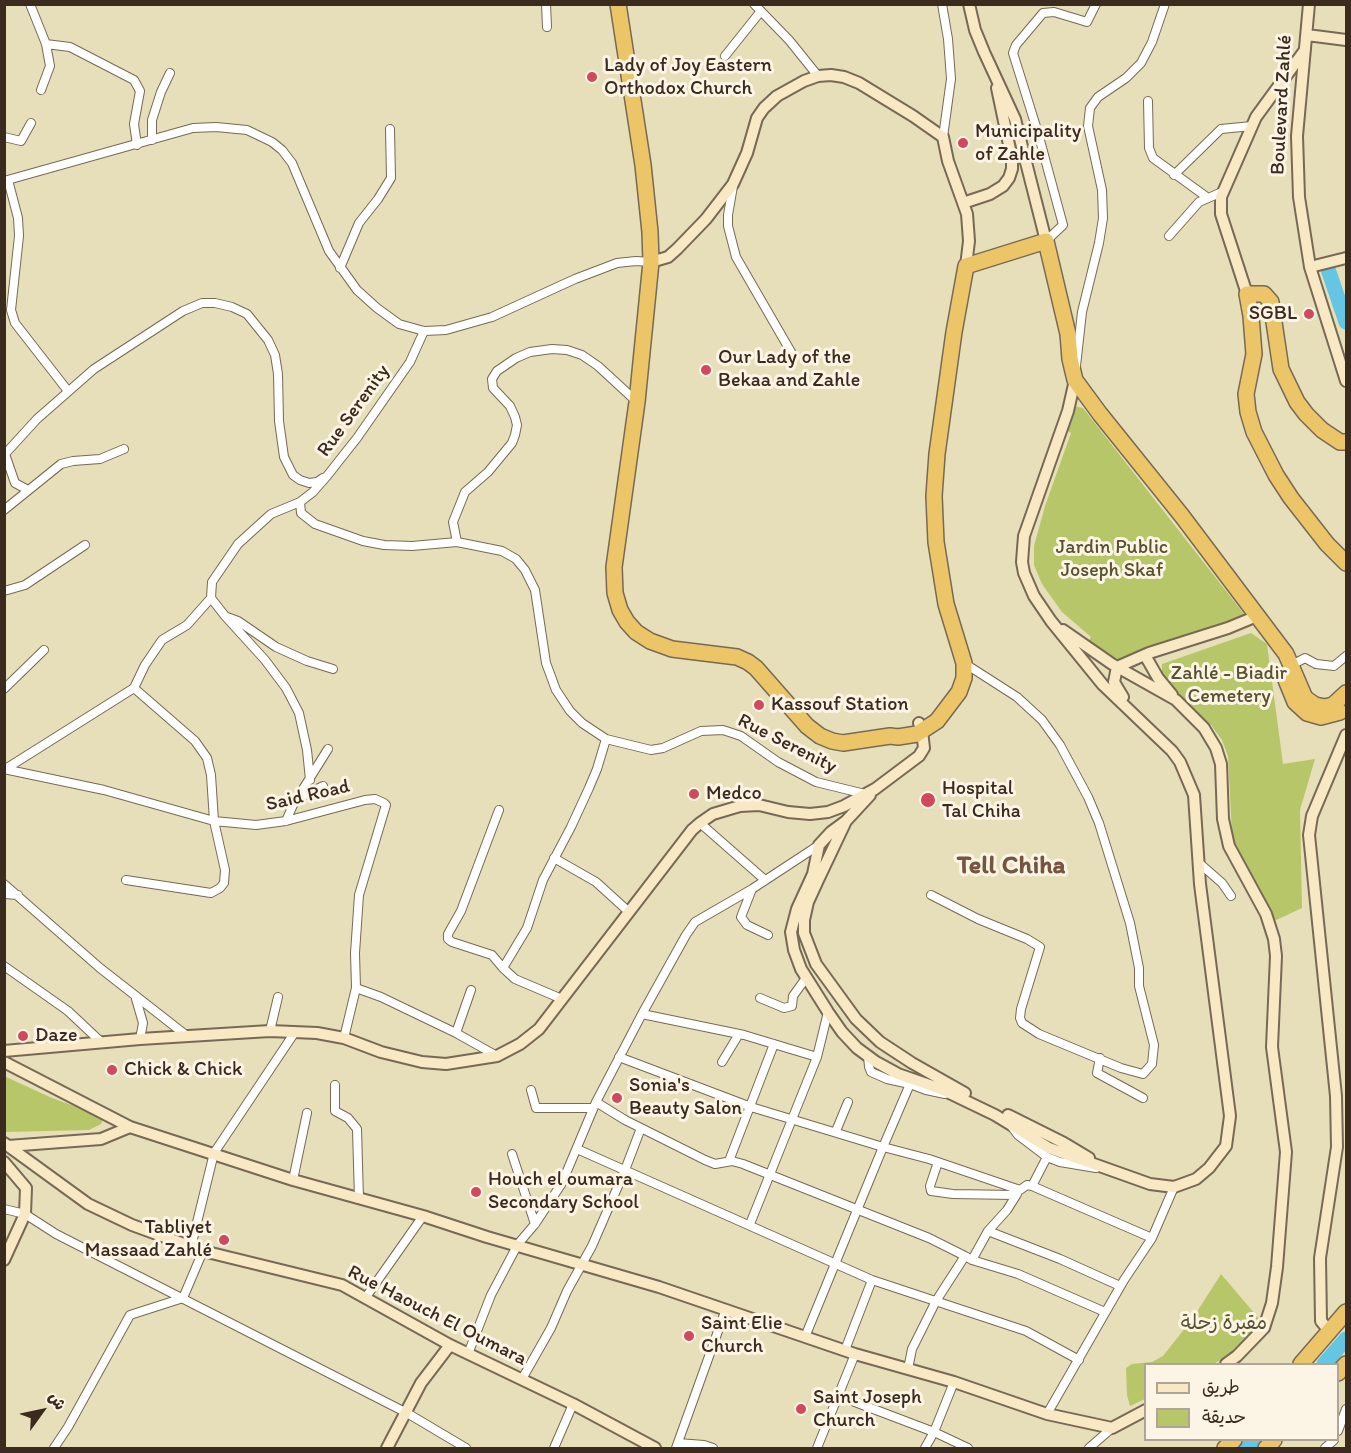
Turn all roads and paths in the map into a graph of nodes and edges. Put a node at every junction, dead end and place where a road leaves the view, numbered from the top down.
1 (30, 4) edge
2 (546, 4) edge
3 (618, 4) edge
4 (754, 4) edge
5 (942, 4) edge
6 (969, 4) edge
7 (1096, 4) edge
8 (1166, 4) edge
9 (1309, 4) edge
10 (761, 11) junction
11 (548, 27) dead end
12 (1306, 35) junction
13 (1347, 40) edge
14 (46, 44) junction
15 (1305, 50) junction
16 (725, 56) dead end
17 (170, 73) dead end
18 (818, 76) junction
19 (995, 76) junction
20 (41, 90) dead end
21 (1148, 101) dead end
22 (31, 123) dead end
23 (1252, 126) junction
24 (390, 129) dead end
25 (4, 137) edge
26 (943, 137) junction
27 (152, 140) junction
28 (137, 144) junction
29 (1174, 175) junction
30 (6, 181) edge
31 (733, 184) junction
32 (1222, 192) junction
33 (1208, 198) junction
34 (963, 203) junction
35 (1169, 236) dead end
36 (1046, 241) junction
37 (1347, 258) edge
38 (651, 261) junction
39 (966, 266) junction
40 (1310, 267) junction
41 (340, 268) junction
42 (1247, 294) junction
43 (424, 332) junction
44 (791, 352) dead end
45 (1075, 380) junction
46 (1347, 381) edge
47 (68, 391) junction
48 (637, 402) junction
49 (1344, 445) edge
50 (124, 449) dead end
51 (327, 476) junction
52 (28, 490) junction
53 (300, 501) junction
54 (4, 510) edge
55 (457, 542) junction
56 (85, 545) dead end
57 (1347, 563) edge
58 (4, 591) edge
59 (212, 598) junction
60 (225, 616) junction
61 (1257, 616) junction
62 (1051, 621) junction
63 (1277, 645) junction
64 (44, 650) dead end
65 (1148, 655) junction
66 (1347, 656) edge
67 (1105, 659) junction
68 (964, 663) junction
69 (1117, 666) junction
70 (1290, 666) junction
71 (333, 669) dead end
72 (1093, 673) junction
73 (1135, 677) junction
74 (134, 688) junction
75 (4, 689) edge
76 (1347, 693) edge
77 (1176, 700) junction
78 (1345, 712) edge
79 (917, 729) junction
80 (1149, 730) junction
81 (1347, 735) edge
82 (606, 739) junction
83 (328, 749) dead end
84 (1347, 755) edge
85 (1335, 766) junction
86 (6, 769) edge
87 (310, 780) junction
88 (323, 786) dead end
89 (870, 791) junction
90 (297, 799) junction
91 (499, 810) dead end
92 (286, 820) junction
93 (214, 821) junction
94 (846, 821) junction
95 (700, 823) junction
96 (819, 845) junction
97 (554, 858) junction
98 (1198, 862) junction
99 (126, 880) dead end
100 (765, 880) junction
101 (4, 884) edge
102 (752, 889) junction
103 (4, 894) edge
104 (18, 895) junction
105 (931, 895) dead end
106 (1231, 896) dead end
107 (629, 912) junction
108 (791, 932) junction
109 (804, 933) junction
110 (768, 935) dead end
111 (816, 964) junction
112 (4, 966) edge
113 (503, 968) junction
114 (804, 973) junction
115 (356, 988) junction
116 (471, 990) dead end
117 (135, 997) junction
118 (278, 997) dead end
119 (760, 998) dead end
120 (562, 999) junction
121 (828, 1012) junction
122 (642, 1014) junction
123 (270, 1031) junction
124 (295, 1032) junction
125 (456, 1033) junction
126 (739, 1034) junction
127 (187, 1036) junction
128 (344, 1038) junction
129 (140, 1039) junction
130 (101, 1042) junction
131 (774, 1044) junction
132 (4, 1051) edge
133 (497, 1056) junction
134 (868, 1056) junction
135 (619, 1057) junction
136 (817, 1057) junction
137 (1100, 1058) junction
138 (4, 1062) edge
139 (722, 1062) dead end
140 (910, 1084) junction
141 (335, 1086) dead end
142 (531, 1090) dead end
143 (950, 1093) junction
144 (1143, 1098) dead end
145 (848, 1102) dead end
146 (595, 1105) junction
147 (751, 1107) junction
148 (307, 1113) dead end
149 (793, 1120) junction
150 (1012, 1121) junction
151 (130, 1126) junction
152 (641, 1128) junction
153 (836, 1131) junction
154 (6, 1144) edge
155 (883, 1147) junction
156 (1048, 1147) junction
157 (577, 1149) junction
158 (214, 1153) junction
159 (512, 1154) dead end
160 (729, 1161) junction
161 (4, 1162) edge
162 (938, 1162) junction
163 (625, 1170) junction
164 (1121, 1173) junction
165 (770, 1174) junction
166 (293, 1180) junction
167 (1032, 1186) junction
168 (1174, 1187) junction
169 (1017, 1193) junction
170 (359, 1199) junction
171 (4, 1209) edge
172 (857, 1209) junction
173 (25, 1214) junction
174 (423, 1216) junction
175 (535, 1224) junction
176 (750, 1224) junction
177 (988, 1231) junction
178 (1152, 1238) junction
179 (518, 1244) junction
180 (190, 1247) junction
181 (203, 1251) junction
182 (969, 1258) junction
183 (4, 1260) edge
184 (834, 1262) junction
185 (582, 1263) junction
186 (872, 1280) junction
187 (1120, 1286) junction
188 (366, 1297) junction
189 (183, 1298) junction
190 (936, 1301) junction
191 (726, 1309) junction
192 (1105, 1312) junction
193 (1347, 1312) edge
194 (1330, 1332) junction
195 (805, 1336) junction
196 (450, 1344) junction
197 (850, 1352) junction
198 (468, 1353) junction
199 (1079, 1360) junction
200 (1228, 1363) edge
201 (1303, 1363) edge
202 (908, 1369) junction
203 (522, 1379) junction
204 (954, 1382) junction
205 (839, 1396) junction
206 (573, 1404) junction
207 (1347, 1409) edge
208 (1144, 1411) edge
209 (406, 1413) junction
210 (1047, 1414) junction
211 (1112, 1428) junction
212 (1339, 1429) edge
213 (934, 1432) junction
214 (677, 1446) edge
215 (54, 1449) edge
216 (387, 1449) edge
217 (466, 1449) edge
218 (554, 1449) edge
219 (655, 1449) edge
220 (714, 1449) edge
221 (817, 1449) edge
222 (924, 1449) edge
223 (968, 1449) edge
224 (1089, 1449) edge

1 - 14 street
2 - 11 street
3 - 38 highway
4 - 10 street
5 - 26 street
6 - 19 street
7 - 36 street
8 - 45 street
9 - 12 street, Boulevard Zahlé
10 - 16 street
10 - 18 street
12 - 13 street
12 - 15 street, Boulevard Zahlé
14 - 20 street
14 - 28 street
15 - 23 street
15 - 40 street, Boulevard Zahlé
17 - 27 street
18 - 26 street
18 - 31 street
19 - 34 street
19 - 36 street
21 - 29 street
22 - 25 street
23 - 29 street
23 - 32 street
24 - 41 street
26 - 34 street
27 - 28 street
27 - 41 street
28 - 30 street
29 - 33 street
30 - 47 street
31 - 38 street
31 - 44 street
32 - 33 street
32 - 42 street
33 - 35 street
34 - 39 street
36 - 39 highway
36 - 45 highway
37 - 40 street
38 - 43 street
38 - 48 highway
39 - 68 highway
40 - 46 street, Boulevard Zahlé
41 - 43 street
42 - 49 highway
42 - 57 highway
43 - 51 street, Rue Serenity
45 - 61 highway
45 - 62 street
47 - 51 street
47 - 52 street
48 - 55 street
48 - 79 highway
50 - 52 street
51 - 53 street, Rue Serenity
52 - 54 street
53 - 55 street, Rue Serenity
53 - 59 street, Rue Serenity
55 - 82 street, Rue Serenity
56 - 58 street
59 - 60 street
59 - 74 street, Rue Serenity
60 - 71 street
60 - 87 street
61 - 63 highway
61 - 65 street
62 - 67 street
62 - 72 street
63 - 70 highway
63 - 78 highway
64 - 75 street
65 - 69 street
65 - 73 street
65 - 77 street
66 - 70 street
67 - 69 street
67 - 72 street
68 - 79 highway
68 - 137 street
69 - 73 street
69 - 80 street
70 - 76 highway
72 - 80 street
73 - 77 street
74 - 86 street
74 - 93 street
77 - 200 street
79 - 89 street
80 - 98 street
81 - 85 street
82 - 89 street, Rue Serenity
82 - 97 street
83 - 87 street
84 - 85 street
85 - 194 street
86 - 93 street, Said Road
87 - 90 street
88 - 90 street
89 - 94 street
89 - 95 street
90 - 92 street
91 - 113 street
92 - 93 street, Said Road
92 - 115 street, Said Road
93 - 99 street
94 - 96 street
94 - 109 street
95 - 100 street
95 - 107 street
96 - 100 street
96 - 108 street
97 - 107 street
97 - 113 street
98 - 106 street
98 - 168 street
100 - 102 street
101 - 104 street
102 - 110 street
102 - 122 street
103 - 104 street
104 - 117 street
105 - 137 street
107 - 120 street
108 - 109 street
108 - 114 street
109 - 111 street
111 - 114 street
111 - 150 street
112 - 130 street
113 - 120 street
114 - 119 street
114 - 121 street
115 - 125 street
115 - 128 street, Said Road
116 - 125 street
117 - 127 street
117 - 129 street
118 - 123 street
120 - 133 street
121 - 134 street
121 - 136 street
122 - 126 street
122 - 135 street
123 - 124 street
123 - 127 street
124 - 128 street
124 - 158 street
125 - 133 street
126 - 131 street
126 - 139 street
127 - 129 street
128 - 133 street
129 - 130 street
130 - 132 street
131 - 136 street
131 - 147 street
134 - 140 street
134 - 143 street
135 - 146 street
135 - 147 street
136 - 149 street
137 - 144 street
138 - 151 street
140 - 143 street
140 - 155 street
141 - 170 street
142 - 146 street
143 - 150 street
145 - 153 street
146 - 152 street
146 - 157 street
147 - 149 street
147 - 160 street
148 - 166 street
149 - 153 street
149 - 165 street
150 - 156 street
151 - 154 street
151 - 158 street
152 - 160 street
152 - 163 street
153 - 155 street
154 - 180 street, Rue Haouch El Oumara
155 - 162 street
155 - 172 street
156 - 164 street
156 - 164 street
156 - 167 street
157 - 163 street
157 - 175 street
158 - 166 street
158 - 180 street
159 - 175 street
160 - 165 street
161 - 173 street
162 - 169 street
162 - 169 street
163 - 176 street
163 - 185 street
164 - 168 street
165 - 172 street
165 - 176 street
166 - 170 street
167 - 169 street
167 - 178 street
168 - 178 street
169 - 177 street
170 - 174 street
171 - 173 street
172 - 182 street
172 - 184 street
173 - 183 street
173 - 189 street
174 - 179 street
174 - 188 street
175 - 179 street
176 - 184 street
177 - 182 street
177 - 187 street
178 - 187 street
179 - 185 street
179 - 198 street
180 - 181 street, Rue Haouch El Oumara
181 - 188 street, Rue Haouch El Oumara
181 - 189 street
182 - 190 street
182 - 192 street
184 - 186 street
184 - 195 street
185 - 191 street
185 - 203 street
186 - 190 street
186 - 197 street
187 - 192 street
188 - 196 street, Rue Haouch El Oumara
189 - 209 street
189 - 215 street
190 - 199 street
190 - 202 street
191 - 195 street
191 - 214 street
192 - 199 street
193 - 194 highway
194 - 201 highway
195 - 197 street
196 - 198 street, Rue Haouch El Oumara
196 - 209 street
197 - 202 street
197 - 205 street
198 - 203 street, Rue Haouch El Oumara
199 - 210 street
202 - 204 street
203 - 206 street, Rue Haouch El Oumara
204 - 210 street
204 - 213 street
205 - 213 street
205 - 221 street
206 - 218 street
206 - 219 street, Rue Haouch El Oumara
207 - 212 street
208 - 211 street
209 - 216 street
209 - 217 street
210 - 211 street
211 - 224 street
213 - 222 street
213 - 223 street
214 - 220 street

